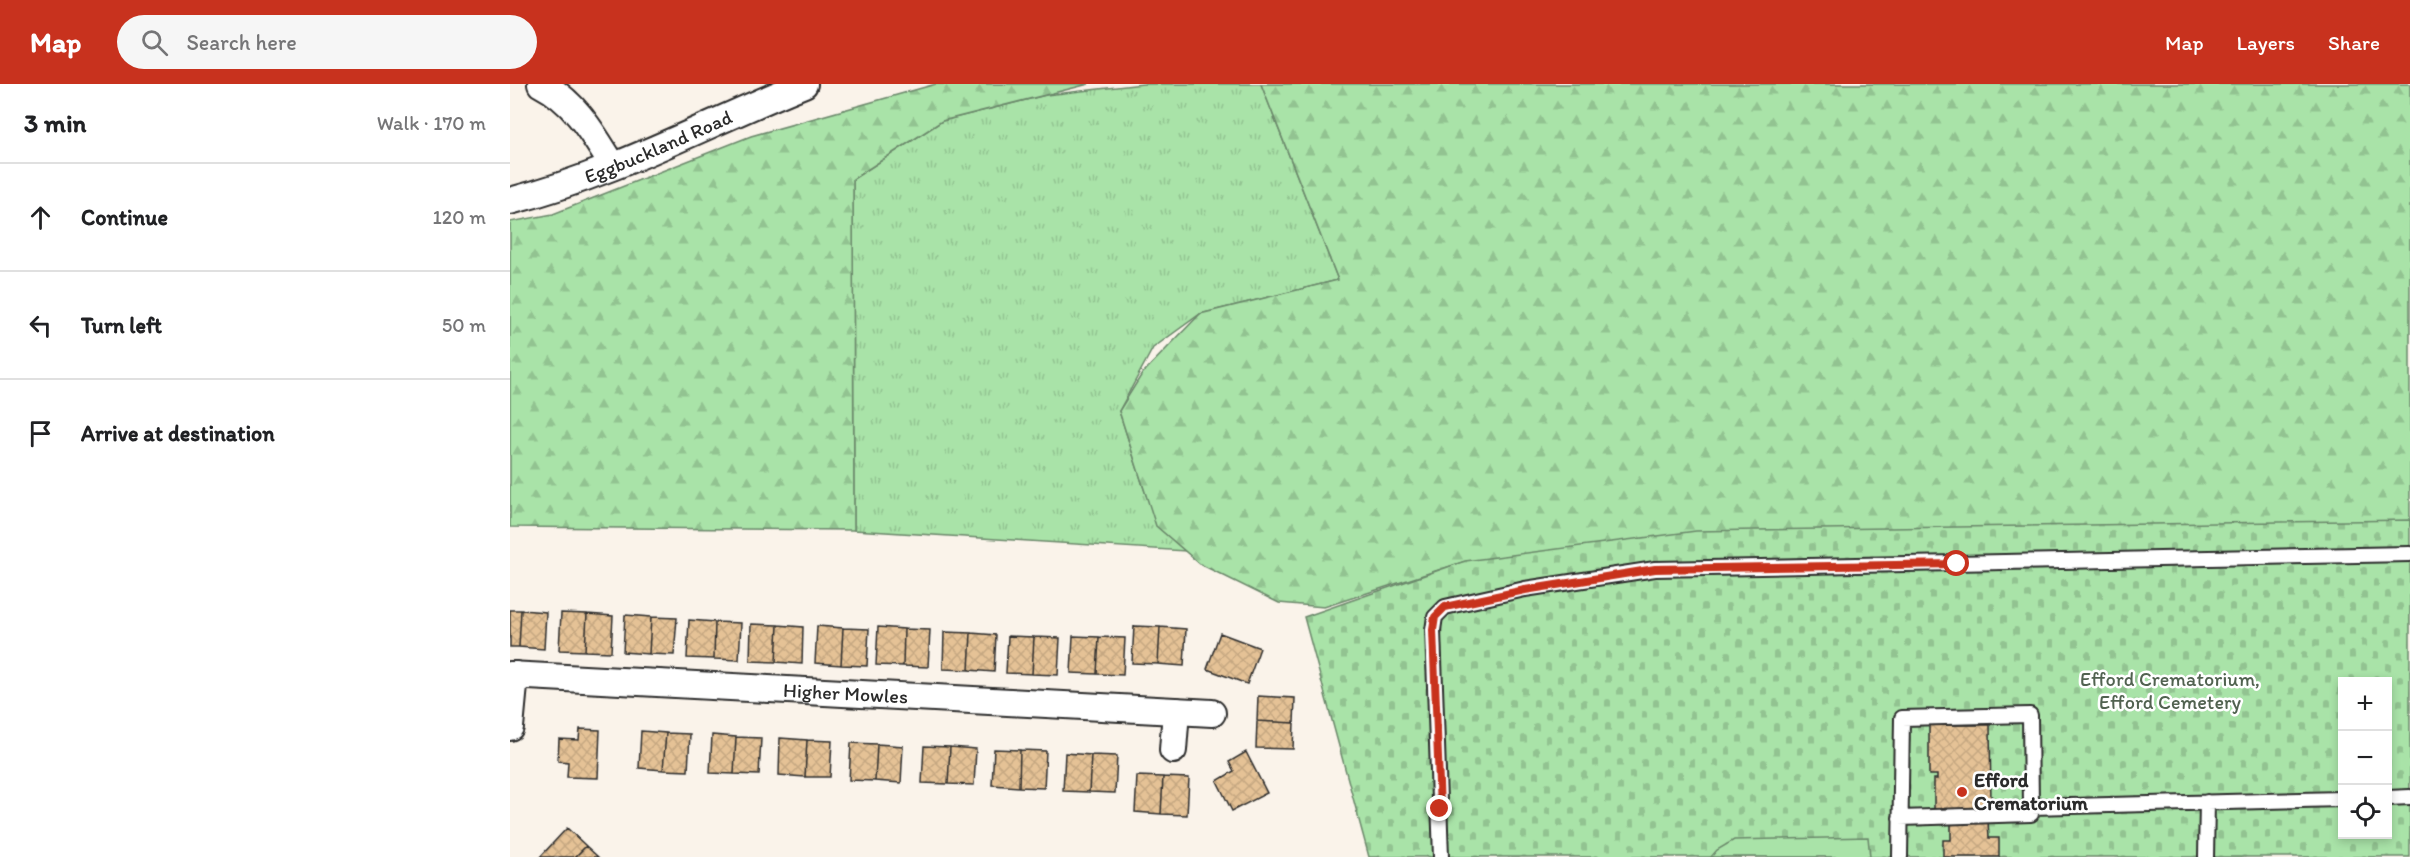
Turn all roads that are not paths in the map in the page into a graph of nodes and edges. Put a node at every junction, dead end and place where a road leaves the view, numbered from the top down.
1 (541, 84) edge
2 (804, 84) edge
3 (613, 166) junction
4 (510, 201) edge
5 (2410, 555) edge
6 (513, 675) edge
7 (1176, 711) junction
8 (1212, 713) dead end
9 (510, 728) edge
10 (1173, 750) dead end
11 (2410, 797) edge
12 (2392, 798) edge
13 (2338, 799) edge
14 (2206, 802) junction
15 (2031, 807) junction
16 (1900, 818) junction
17 (1441, 857) edge
18 (1900, 857) edge
19 (2206, 857) edge

1 - 3 street
2 - 3 street, Eggbuckland Road
3 - 4 street, Eggbuckland Road
5 - 17 lane
6 - 7 street, Higher Mowles
6 - 9 street
7 - 8 street, Higher Mowles
7 - 10 street
11 - 12 lane
13 - 14 lane
14 - 15 lane
14 - 19 lane
15 - 16 lane
15 - 16 lane
16 - 18 lane

